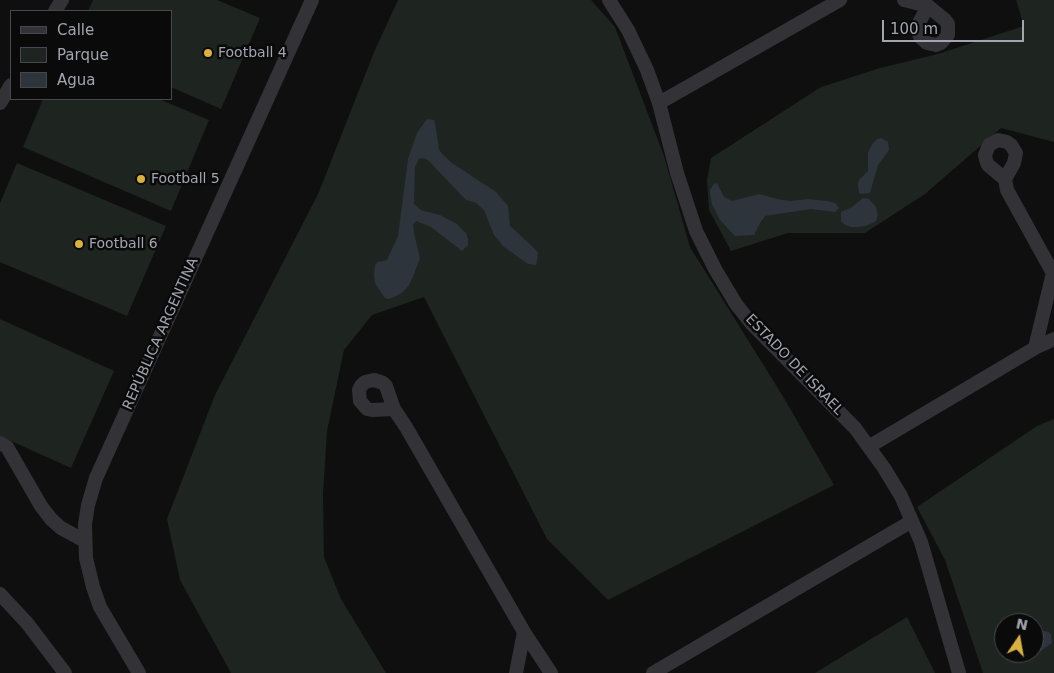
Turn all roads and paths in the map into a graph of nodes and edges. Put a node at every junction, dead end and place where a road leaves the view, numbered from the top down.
1 (312, 0) edge
2 (609, 0) edge
3 (840, 0) edge
4 (904, 0) edge
5 (927, 3) edge
6 (10, 87) edge
7 (0, 103) edge
8 (659, 103) junction
9 (1005, 179) dead end
10 (1053, 274) edge
11 (1054, 339) edge
12 (1035, 348) junction
13 (394, 409) dead end
14 (0, 443) edge
15 (870, 446) junction
16 (912, 521) junction
17 (85, 541) junction
18 (0, 594) edge
19 (524, 632) junction
20 (65, 673) edge
21 (139, 673) edge
22 (516, 673) edge
23 (551, 673) edge
24 (654, 673) edge
25 (959, 673) edge

1 - 17 street, REPÚBLICA ARGENTINA
2 - 8 street, ESTADO DE ISRAEL
3 - 8 street
4 - 5 street
6 - 7 street
8 - 15 street, ESTADO DE ISRAEL
9 - 10 street
10 - 12 street
11 - 12 street
12 - 15 street
13 - 19 street
14 - 17 street
15 - 16 street, ESTADO DE ISRAEL
16 - 24 street
16 - 25 street, ESTADO DE ISRAEL
17 - 21 street, REPÚBLICA ARGENTINA
18 - 20 street
19 - 22 street
19 - 23 street

